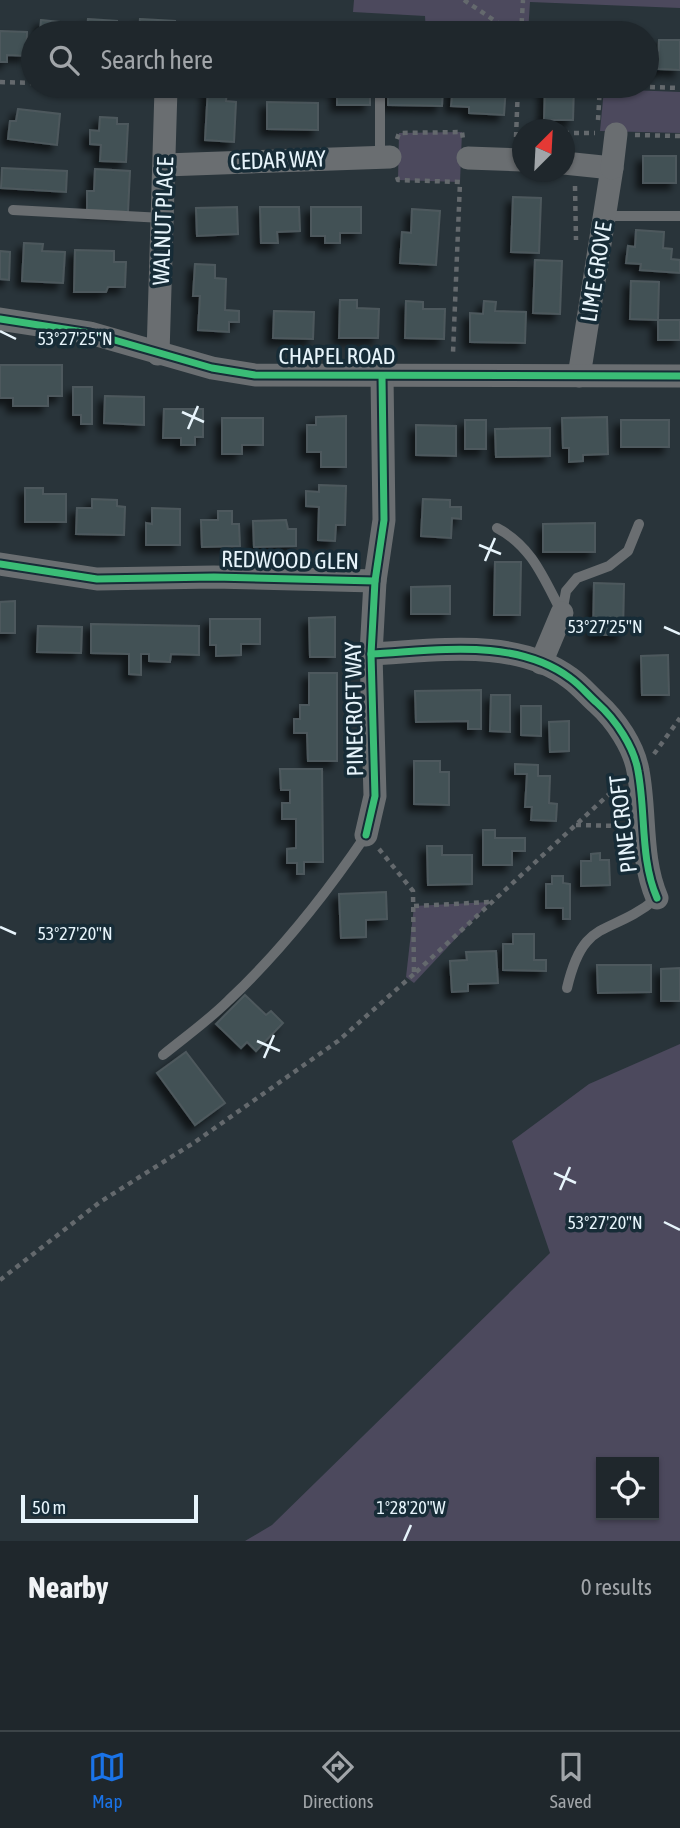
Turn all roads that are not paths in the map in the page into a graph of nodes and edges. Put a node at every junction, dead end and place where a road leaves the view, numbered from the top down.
1 (166, 98) edge
2 (381, 98) edge
3 (607, 134) road end
4 (385, 157) joint
5 (468, 158) road end
6 (512, 159) edge
7 (165, 164) junction
8 (575, 164) edge
9 (612, 168) junction
10 (13, 210) dead end
11 (605, 216) junction
12 (680, 216) edge
13 (163, 218) junction
14 (0, 319) edge
15 (158, 354) junction
16 (382, 376) junction
17 (579, 376) junction
18 (680, 376) edge
19 (639, 524) dead end
20 (497, 528) dead end
21 (0, 564) edge
22 (375, 581) junction
23 (562, 613) junction
24 (372, 654) junction
25 (541, 663) junction
26 (366, 835) joint
27 (657, 898) joint
28 (567, 988) dead end
29 (163, 1055) dead end

1 - 7 street, WALNUT PLACE
2 - 4 lane
3 - 9 street, LIME GROVE
4 - 7 street, CEDAR WAY
5 - 6 street
7 - 13 street, WALNUT PLACE
8 - 9 street
9 - 11 street, LIME GROVE
10 - 13 lane
11 - 12 lane
11 - 17 street, LIME GROVE
13 - 15 street, WALNUT PLACE
14 - 15 street, CHAPEL ROAD
15 - 16 street, CHAPEL ROAD
16 - 17 street, CHAPEL ROAD
16 - 22 street, REDWOOD GLEN
17 - 18 street, CHAPEL ROAD
19 - 23 lane
20 - 23 lane
21 - 22 street, REDWOOD GLEN
22 - 24 street, PINECROFT WAY
23 - 25 street
24 - 25 street, PINE CROFT
24 - 26 street, PINECROFT WAY
25 - 27 street, PINE CROFT
26 - 29 lane
27 - 28 lane

